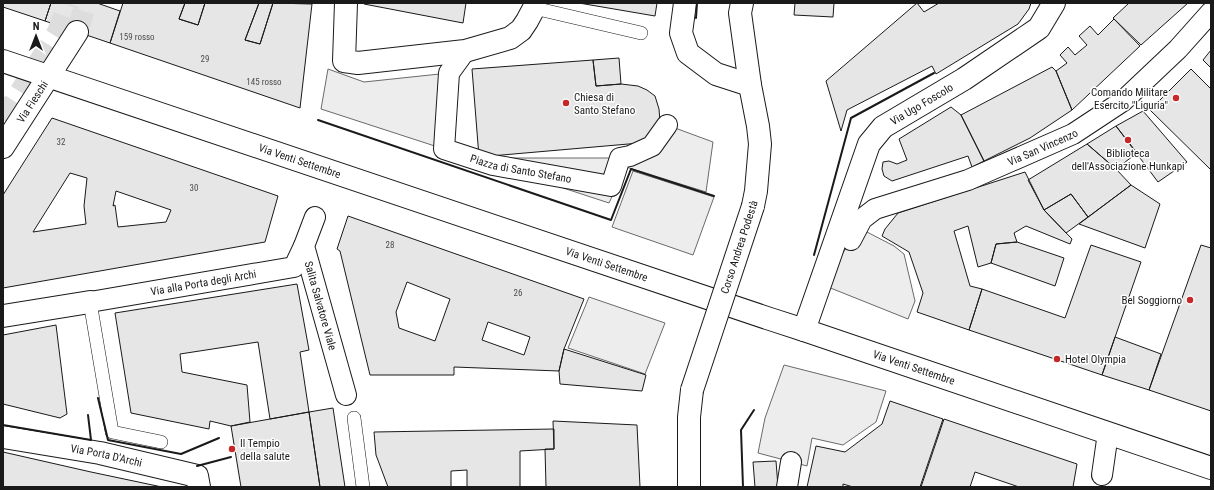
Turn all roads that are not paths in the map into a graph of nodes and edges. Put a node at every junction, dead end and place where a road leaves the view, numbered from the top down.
1 (346, 3) edge
2 (685, 3) edge
3 (742, 3) edge
4 (1054, 3) edge
5 (534, 5) edge
6 (1211, 12) edge
7 (77, 32) tunnel mouth
8 (641, 33) dead end
9 (465, 51) junction
10 (3, 61) edge
11 (48, 77) junction
12 (750, 85) junction
13 (667, 125) dead end
14 (3, 147) edge
15 (315, 217) dead end
16 (843, 240) junction
17 (304, 246) junction
18 (90, 302) junction
19 (3, 316) edge
20 (804, 330) junction
21 (346, 395) dead end
22 (354, 418) dead end
23 (1108, 433) junction
24 (3, 437) edge
25 (161, 442) dead end
26 (791, 462) dead end
27 (1211, 468) edge
28 (1102, 475) dead end
29 (199, 487) edge
30 (363, 487) edge
31 (689, 487) edge
32 (787, 487) edge

1 - 9 street
2 - 12 street
3 - 12 street, Corso Andrea Podestà
4 - 16 street, Via Ugo Foscolo
5 - 8 lane
5 - 9 street
6 - 16 street, Via San Vincenzo
7 - 11 street, Via Fieschi
9 - 13 street, Piazza di Santo Stefano
10 - 11 street, Via Venti Settembre
11 - 14 street, Via Fieschi
11 - 20 street, Via Venti Settembre
12 - 31 street, Corso Andrea Podestà, bridge
15 - 17 street, Salita Salvatore Viale
16 - 20 street, Via San Vincenzo
17 - 18 street, Via alla Porta degli Archi
17 - 21 street, Salita Salvatore Viale
18 - 19 street, Via alla Porta degli Archi
18 - 25 lane
20 - 23 street, Via Venti Settembre
22 - 30 lane
23 - 27 street, Via Venti Settembre
23 - 28 street
24 - 29 street, Via Porta D'Archi
26 - 32 street

